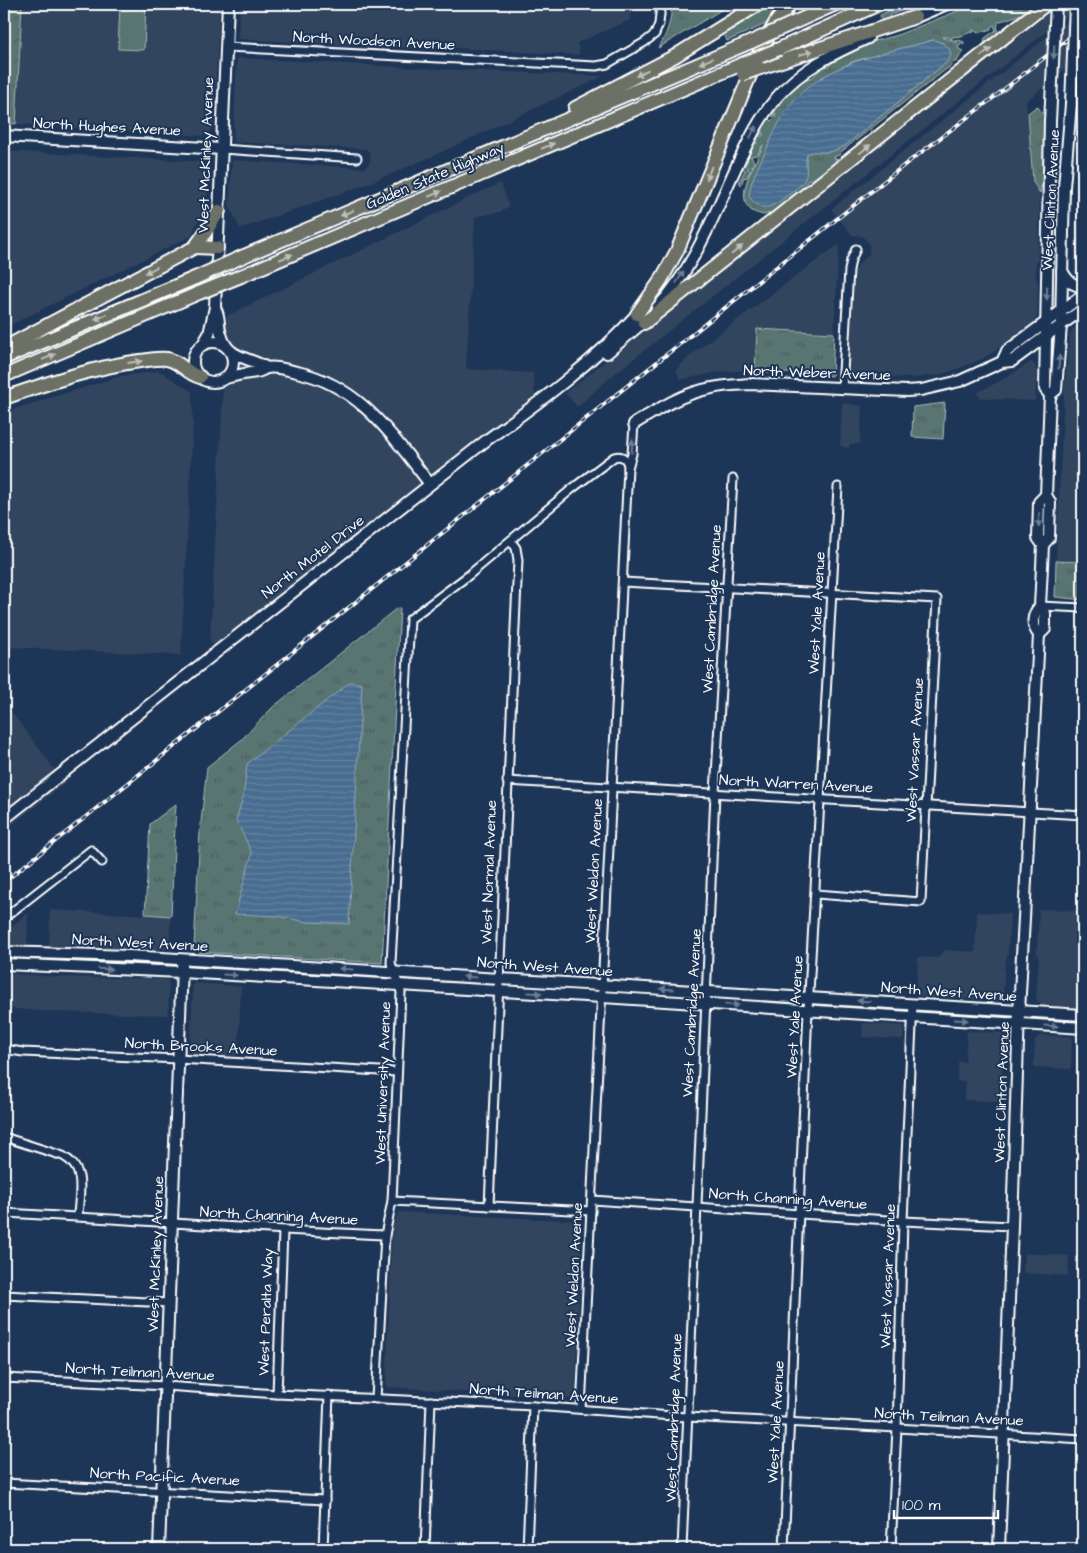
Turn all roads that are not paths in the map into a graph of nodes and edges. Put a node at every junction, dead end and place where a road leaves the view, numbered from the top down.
1 (228, 4) edge
2 (661, 4) edge
3 (759, 4) edge
4 (790, 4) edge
5 (836, 4) edge
6 (879, 4) edge
7 (947, 4) edge
8 (1046, 4) edge
9 (1056, 4) edge
10 (1075, 4) edge
11 (914, 17) junction
12 (226, 47) junction
13 (742, 69) junction
14 (4, 136) edge
15 (222, 149) junction
16 (493, 151) junction
17 (357, 158) dead end
18 (219, 211) junction
19 (194, 247) junction
20 (217, 248) junction
21 (856, 249) dead end
22 (1062, 271) junction
23 (1083, 286) edge
24 (1083, 295) edge
25 (215, 307) junction
26 (1083, 309) edge
27 (1062, 312) junction
28 (640, 318) junction
29 (1046, 323) junction
30 (1061, 325) junction
31 (1046, 337) junction
32 (203, 344) junction
33 (4, 348) edge
34 (227, 348) junction
35 (4, 358) edge
36 (1002, 362) junction
37 (267, 368) junction
38 (4, 376) edge
39 (200, 377) junction
40 (222, 379) junction
41 (842, 389) junction
42 (1050, 395) junction
43 (4, 398) edge
44 (634, 424) joint
45 (628, 468) junction
46 (733, 478) dead end
47 (430, 484) junction
48 (838, 487) dead end
49 (511, 541) junction
50 (623, 582) junction
51 (727, 588) junction
52 (832, 594) junction
53 (1040, 606) junction
54 (1083, 608) edge
55 (507, 781) junction
56 (612, 787) junction
57 (716, 793) junction
58 (821, 799) junction
59 (926, 805) junction
60 (1030, 811) junction
61 (1083, 814) edge
62 (4, 819) edge
63 (102, 862) dead end
64 (816, 894) junction
65 (4, 918) edge
66 (4, 952) edge
67 (50, 953) junction
68 (110, 955) junction
69 (182, 959) junction
70 (4, 964) edge
71 (16, 964) junction
72 (60, 967) junction
73 (181, 972) junction
74 (394, 972) junction
75 (499, 979) junction
76 (398, 985) junction
77 (602, 985) junction
78 (498, 991) junction
79 (707, 991) junction
80 (602, 996) junction
81 (809, 997) junction
82 (706, 1003) junction
83 (913, 1004) junction
84 (808, 1010) junction
85 (1019, 1012) junction
86 (1083, 1015) edge
87 (912, 1016) junction
88 (1019, 1024) junction
89 (1083, 1028) edge
90 (4, 1049) edge
91 (178, 1059) junction
92 (397, 1072) junction
93 (4, 1137) edge
94 (592, 1200) junction
95 (392, 1201) junction
96 (489, 1206) junction
97 (697, 1207) junction
98 (591, 1211) junction
99 (4, 1212) edge
100 (799, 1213) junction
101 (78, 1216) junction
102 (903, 1221) junction
103 (172, 1223) junction
104 (1012, 1226) junction
105 (283, 1231) junction
106 (386, 1236) junction
107 (4, 1295) edge
108 (170, 1303) junction
109 (4, 1378) edge
110 (166, 1386) junction
111 (277, 1394) junction
112 (329, 1396) junction
113 (376, 1399) junction
114 (431, 1401) junction
115 (533, 1406) junction
116 (581, 1409) junction
117 (687, 1417) junction
118 (789, 1423) junction
119 (897, 1428) junction
120 (1004, 1434) junction
121 (1083, 1439) edge
122 (4, 1483) edge
123 (162, 1490) junction
124 (325, 1500) junction
125 (159, 1549) edge
126 (324, 1549) edge
127 (424, 1549) edge
128 (527, 1549) edge
129 (682, 1549) edge
130 (784, 1549) edge
131 (891, 1549) edge
132 (999, 1549) edge

1 - 12 main road, West McKinley Avenue
2 - 12 street, North Woodson Avenue
3 -> 16 highway
4 -> 28 highway
5 -> 16 highway, Golden State Highway, bridge
6 - 13 highway, Golden State Highway, bridge
7 - 11 main road, North Motel Drive
28 -> 8 highway
9 -> 29 main road, West Clinton Avenue, bridge
10 - 22 main road, West Clinton Avenue, bridge
13 -> 11 highway, bridge
28 -> 11 main road, North Motel Drive
12 - 15 main road, West McKinley Avenue
38 -> 13 highway, Golden State Highway, bridge
14 - 15 main road, North Hughes Avenue
15 - 17 street, North Hughes Avenue
15 - 18 main road, West McKinley Avenue
16 -> 35 highway, Golden State Highway, bridge
18 - 19 highway
18 - 20 main road, West McKinley Avenue
19 - 20 highway
19 -> 33 highway
20 - 25 main road, West McKinley Avenue
21 - 41 street
22 - 23 main road
22 - 27 main road, West Clinton Avenue
24 - 27 main road, North Weber Avenue
25 - 32 main road, West McKinley Avenue
25 - 34 main road, West McKinley Avenue
26 - 30 main road, North Weber Avenue
27 - 29 main road, North Weber Avenue
27 - 30 main road, West Clinton Avenue
28 - 47 main road, North Motel Drive
29 - 31 main road, West Clinton Avenue
29 - 36 main road, North Weber Avenue
30 - 31 main road, North Weber Avenue
42 -> 30 main road, West Clinton Avenue
31 - 36 main road, North Weber Avenue
31 - 42 main road, West Clinton Avenue
32 - 34 main road
32 - 39 main road, West McKinley Avenue
34 - 37 main road
34 - 40 main road, West McKinley Avenue
36 - 41 main road, North Weber Avenue
37 - 40 main road
37 - 47 main road
39 - 40 main road
43 -> 39 highway
41 - 44 main road, North Weber Avenue
42 - 53 main road, West Clinton Avenue
45 -> 44 street, West Weldon Avenue
45 - 49 street
45 - 50 street, West Weldon Avenue
46 - 51 street, West Cambridge Avenue
47 - 62 main road, North Motel Drive
48 - 52 street, West Yale Avenue
49 - 55 street, West Normal Avenue
49 - 74 street, West University Avenue
50 - 51 street
50 - 56 street, West Weldon Avenue
51 - 52 street
51 - 57 street, West Cambridge Avenue
52 - 58 street, West Yale Avenue
52 - 59 street, West Vassar Avenue
53 - 54 street
53 - 60 main road, West Clinton Avenue
55 - 56 street, North Warren Avenue
55 - 75 street, West Normal Avenue
56 - 57 street, North Warren Avenue
56 - 77 street, West Weldon Avenue
57 - 58 street, North Warren Avenue
57 - 79 street, West Cambridge Avenue
58 - 59 street, North Warren Avenue
58 - 64 street, West Yale Avenue
59 - 60 street, North Warren Avenue
59 - 64 street, West Vassar Avenue
60 - 61 street, North Warren Avenue
60 - 85 main road, West Clinton Avenue
63 - 65 street
64 - 81 street, West Yale Avenue
66 - 67 main road, North West Avenue
67 - 68 main road, North West Avenue
67 - 71 main road
68 - 69 main road, North West Avenue
68 - 72 main road
69 - 73 main road, West McKinley Avenue
74 -> 69 main road, North West Avenue
70 - 71 main road, North West Avenue
71 - 72 main road, North West Avenue
72 -> 73 main road, North West Avenue
73 -> 76 main road, North West Avenue
73 - 91 main road, West McKinley Avenue
75 -> 74 main road, North West Avenue
74 - 76 street, West University Avenue
75 - 77 main road, North West Avenue
75 - 78 street, West Normal Avenue
76 - 78 main road, North West Avenue
76 - 92 street, West University Avenue
79 -> 77 main road, North West Avenue
77 - 80 street, West Weldon Avenue
78 -> 80 main road, North West Avenue
78 - 96 street, West Normal Avenue
79 - 81 main road, North West Avenue
79 - 82 street, West Cambridge Avenue
80 - 82 main road, North West Avenue
80 - 94 street, West Weldon Avenue
83 -> 81 main road, North West Avenue
81 - 84 street, West Yale Avenue
82 -> 84 main road, North West Avenue
82 - 97 street, West Cambridge Avenue
83 - 85 main road, North West Avenue
83 - 87 street, West Vassar Avenue
84 - 87 main road, North West Avenue
84 - 100 street, West Yale Avenue
85 - 86 main road, North West Avenue
85 - 88 main road, West Clinton Avenue
87 -> 88 main road, North West Avenue
87 - 102 street, West Vassar Avenue
88 -> 89 main road, North West Avenue
88 - 104 main road, West Clinton Avenue
90 - 91 street, North Brooks Avenue
91 - 92 street, North Brooks Avenue
91 - 103 main road, West McKinley Avenue
92 - 95 street, West University Avenue
93 - 101 street
94 - 97 street, North Channing Avenue
94 - 98 street, West Weldon Avenue
95 - 96 street
95 - 106 street, West University Avenue
96 - 98 street
97 - 100 street, North Channing Avenue
97 - 117 street, West Cambridge Avenue
98 - 116 street, West Weldon Avenue
99 - 101 street, North Channing Avenue
100 - 102 street, North Channing Avenue
100 - 118 street, West Yale Avenue
101 - 103 street, North Channing Avenue
102 - 104 street, North Channing Avenue
102 - 119 street, West Vassar Avenue
103 - 105 street, North Channing Avenue
103 - 108 main road, West McKinley Avenue
104 - 120 main road, West Clinton Avenue
105 - 106 street, North Channing Avenue
105 - 111 street, West Peralta Way
106 - 113 street, West University Avenue
107 - 108 street
108 - 110 main road, West McKinley Avenue
109 - 110 street, North Teilman Avenue
110 - 111 street, North Teilman Avenue
110 - 123 main road, West McKinley Avenue
111 - 112 street, North Teilman Avenue
112 - 113 street, North Teilman Avenue
112 - 124 street
113 - 114 street, North Teilman Avenue
114 - 115 street, North Teilman Avenue
114 - 127 street
115 - 116 street, North Teilman Avenue
115 - 128 street
116 - 117 street, North Teilman Avenue
117 - 118 street, North Teilman Avenue
117 - 129 street, West Cambridge Avenue
118 - 119 street, North Teilman Avenue
118 - 130 street, West Yale Avenue
119 - 120 street, North Teilman Avenue
119 - 131 street, West Vassar Avenue
120 - 121 street, North Teilman Avenue
120 - 132 main road, West Clinton Avenue
122 - 123 street, North Pacific Avenue
123 - 124 street, North Pacific Avenue
123 - 125 main road, West McKinley Avenue
124 - 126 street

